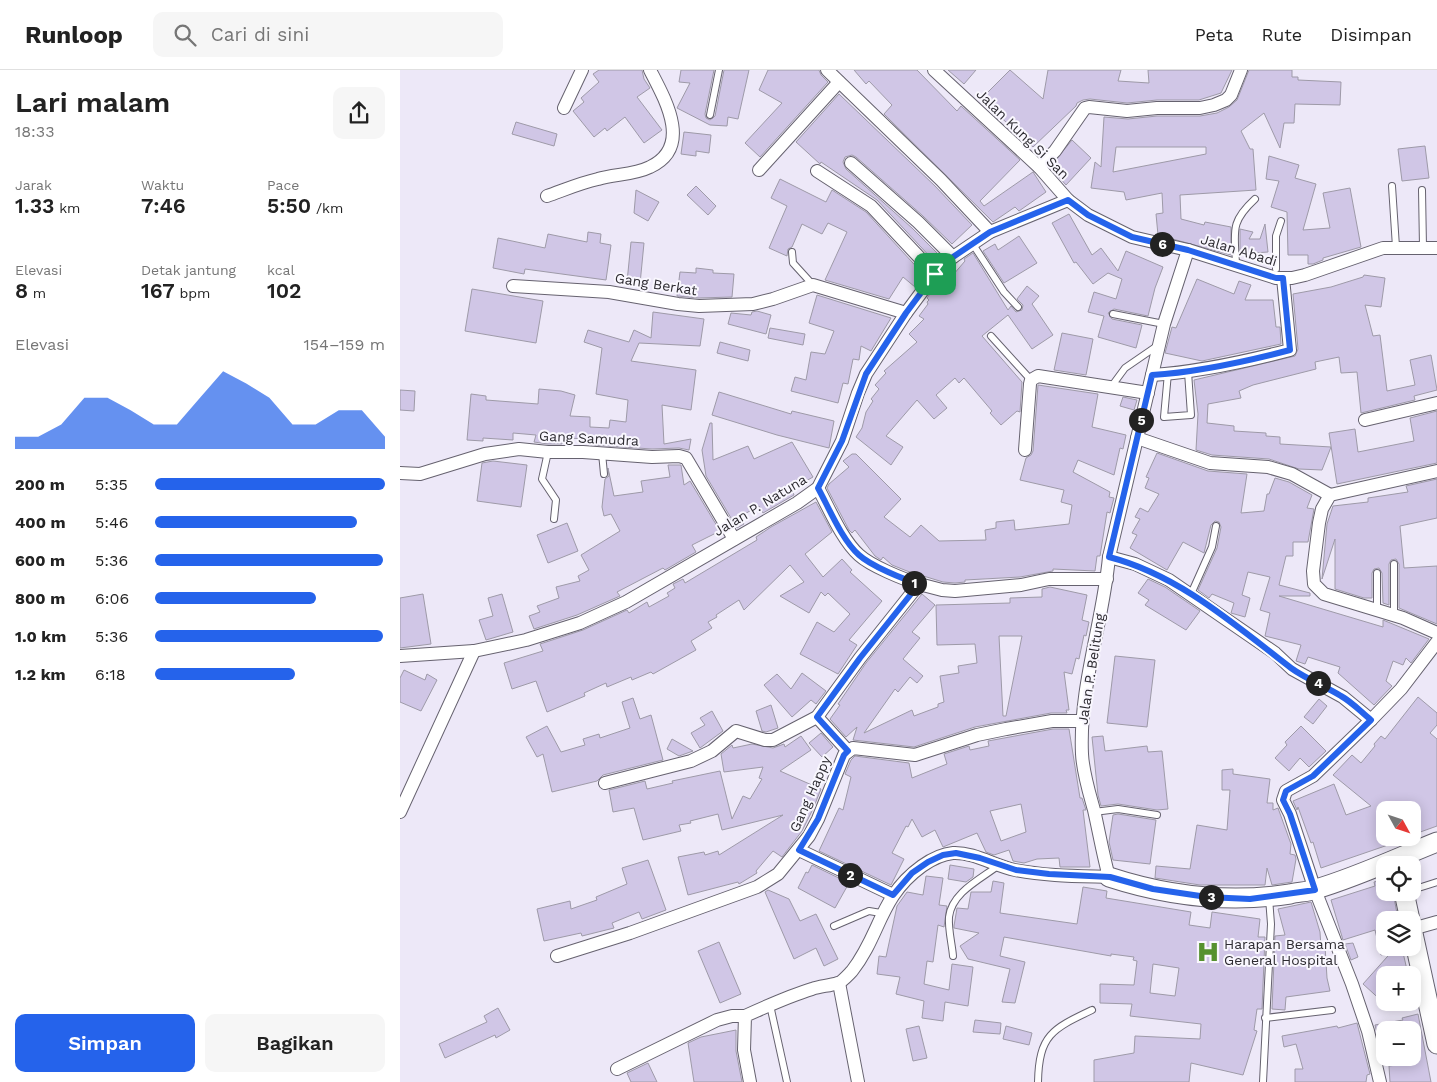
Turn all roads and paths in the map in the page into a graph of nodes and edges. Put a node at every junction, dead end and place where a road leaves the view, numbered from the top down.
1 (582, 70) edge
2 (650, 70) edge
3 (719, 70) edge
4 (827, 70) edge
5 (934, 70) edge
6 (1241, 70) edge
7 (839, 82) junction
8 (564, 108) dead end
9 (710, 116) dead end
10 (851, 163) dead end
11 (1039, 167) junction
12 (760, 170) dead end
13 (817, 171) dead end
14 (1392, 186) dead end
15 (1422, 190) dead end
16 (547, 196) dead end
17 (1255, 199) dead end
18 (1068, 200) junction
19 (1281, 221) dead end
20 (990, 232) junction
21 (972, 243) junction
22 (1396, 247) junction
23 (1423, 247) junction
24 (1437, 248) edge
25 (1188, 250) junction
26 (792, 252) dead end
27 (953, 257) junction
28 (1236, 265) junction
29 (935, 274) junction
30 (1278, 275) junction
31 (813, 284) junction
32 (513, 286) dead end
33 (1018, 307) dead end
34 (906, 313) junction
35 (1113, 314) dead end
36 (1164, 324) junction
37 (991, 336) dead end
38 (1158, 346) junction
39 (1188, 372) junction
40 (1159, 374) junction
41 (1031, 380) junction
42 (1111, 387) junction
43 (1148, 393) junction
44 (1437, 402) edge
45 (1365, 420) dead end
46 (1137, 438) junction
47 (1025, 450) dead end
48 (548, 452) junction
49 (602, 453) junction
50 (1437, 471) edge
51 (400, 473) edge
52 (604, 474) dead end
53 (818, 488) junction
54 (1330, 495) junction
55 (554, 519) dead end
56 (1216, 526) dead end
57 (734, 539) junction
58 (1116, 559) junction
59 (1394, 564) dead end
60 (1377, 573) dead end
61 (1107, 579) junction
62 (919, 584) junction
63 (1191, 594) junction
64 (1377, 611) junction
65 (1394, 615) junction
66 (1436, 632) edge
67 (474, 651) junction
68 (400, 656) edge
69 (817, 717) junction
70 (1371, 720) junction
71 (1082, 721) junction
72 (848, 751) junction
73 (604, 783) dead end
74 (400, 812) edge
75 (1094, 812) junction
76 (1157, 815) dead end
77 (1437, 842) edge
78 (799, 850) junction
79 (1408, 856) edge
80 (999, 865) junction
81 (1376, 869) edge
82 (1110, 877) junction
83 (1437, 882) edge
84 (1421, 887) edge
85 (1315, 890) junction
86 (893, 895) junction
87 (1269, 897) junction
88 (882, 914) junction
89 (1437, 922) edge
90 (834, 926) dead end
91 (1421, 926) edge
92 (557, 956) dead end
93 (954, 956) dead end
94 (1418, 956) edge
95 (840, 983) junction
96 (770, 1005) junction
97 (1092, 1010) dead end
98 (1332, 1010) dead end
99 (745, 1016) junction
100 (1265, 1018) junction
101 (1437, 1044) edge
102 (617, 1068) dead end
103 (750, 1082) edge
104 (787, 1082) edge
105 (858, 1082) edge
106 (1038, 1082) edge
107 (1262, 1082) edge
108 (1380, 1082) edge

1 - 8 street
2 - 16 street
3 - 9 lane
4 - 7 street
5 - 11 street, Jalan Kung Si San
6 - 11 street
7 - 12 street
7 - 20 street
10 - 27 street
11 - 18 street, Jalan Kung Si San
13 - 29 street
14 - 22 lane
15 - 23 lane
17 - 28 lane
18 - 20 street, Jalan P. Natuna
18 - 25 street, Jalan Abadi
19 - 30 lane
20 - 21 street, Jalan P. Natuna
21 - 27 street, Jalan P. Natuna
21 - 33 lane
22 - 23 street, Jalan Abadi
22 - 30 street, Jalan Abadi
23 - 24 street, Jalan Abadi
25 - 28 street, Jalan Abadi
25 - 36 street, Jalan P. Belitung
26 - 31 lane
27 - 29 street, Jalan P. Natuna
28 - 30 street, Jalan Abadi
29 - 34 street, Jalan P. Natuna
30 - 39 street
31 - 32 street, Gang Berkat
31 - 34 street
34 - 53 street, Jalan P. Natuna
35 - 36 lane
36 - 38 street, Jalan P. Belitung
37 - 41 lane
38 - 40 street, Jalan P. Belitung
38 - 42 lane
39 - 40 street
39 - 40 lane
40 - 43 street, Jalan P. Belitung
41 - 42 street
41 - 47 street
42 - 43 street
43 - 46 street, Jalan P. Belitung
44 - 45 street
46 - 54 street
46 - 58 street, Jalan P. Belitung
48 - 49 street, Gang Samudra
48 - 51 street, Gang Samudra
48 - 55 lane
49 - 52 lane
49 - 57 street, Gang Samudra
50 - 54 street
53 - 57 street, Jalan P. Natuna
53 - 62 street
54 - 64 street
56 - 63 lane
57 - 67 street, Jalan P. Natuna
58 - 61 street, Jalan P. Belitung
58 - 63 street
59 - 65 lane
60 - 64 lane
61 - 62 street
61 - 71 street, Jalan P. Belitung
62 - 69 street
63 - 70 street
64 - 65 street
65 - 66 street
66 - 70 street
67 - 68 street, Jalan P. Natuna
67 - 74 street
69 - 72 street
69 - 73 street
70 - 85 street
71 - 72 street, Gang Happy
71 - 75 street, Jalan P. Belitung
72 - 78 street, Gang Happy
75 - 76 lane
75 - 82 street, Jalan P. Belitung
77 - 79 street
78 - 86 street
78 - 92 street, Gang Happy
80 - 82 street
80 - 86 street
80 - 93 lane
81 - 85 street
82 - 87 street
83 - 84 lane
85 - 87 street
85 - 108 street
86 - 88 street
87 - 100 lane
88 - 90 lane
88 - 95 street
89 - 91 street
94 - 101 street
95 - 96 street
95 - 105 street
96 - 99 street
96 - 104 lane
97 - 106 lane
98 - 100 lane
99 - 102 street
99 - 103 street
100 - 107 lane

